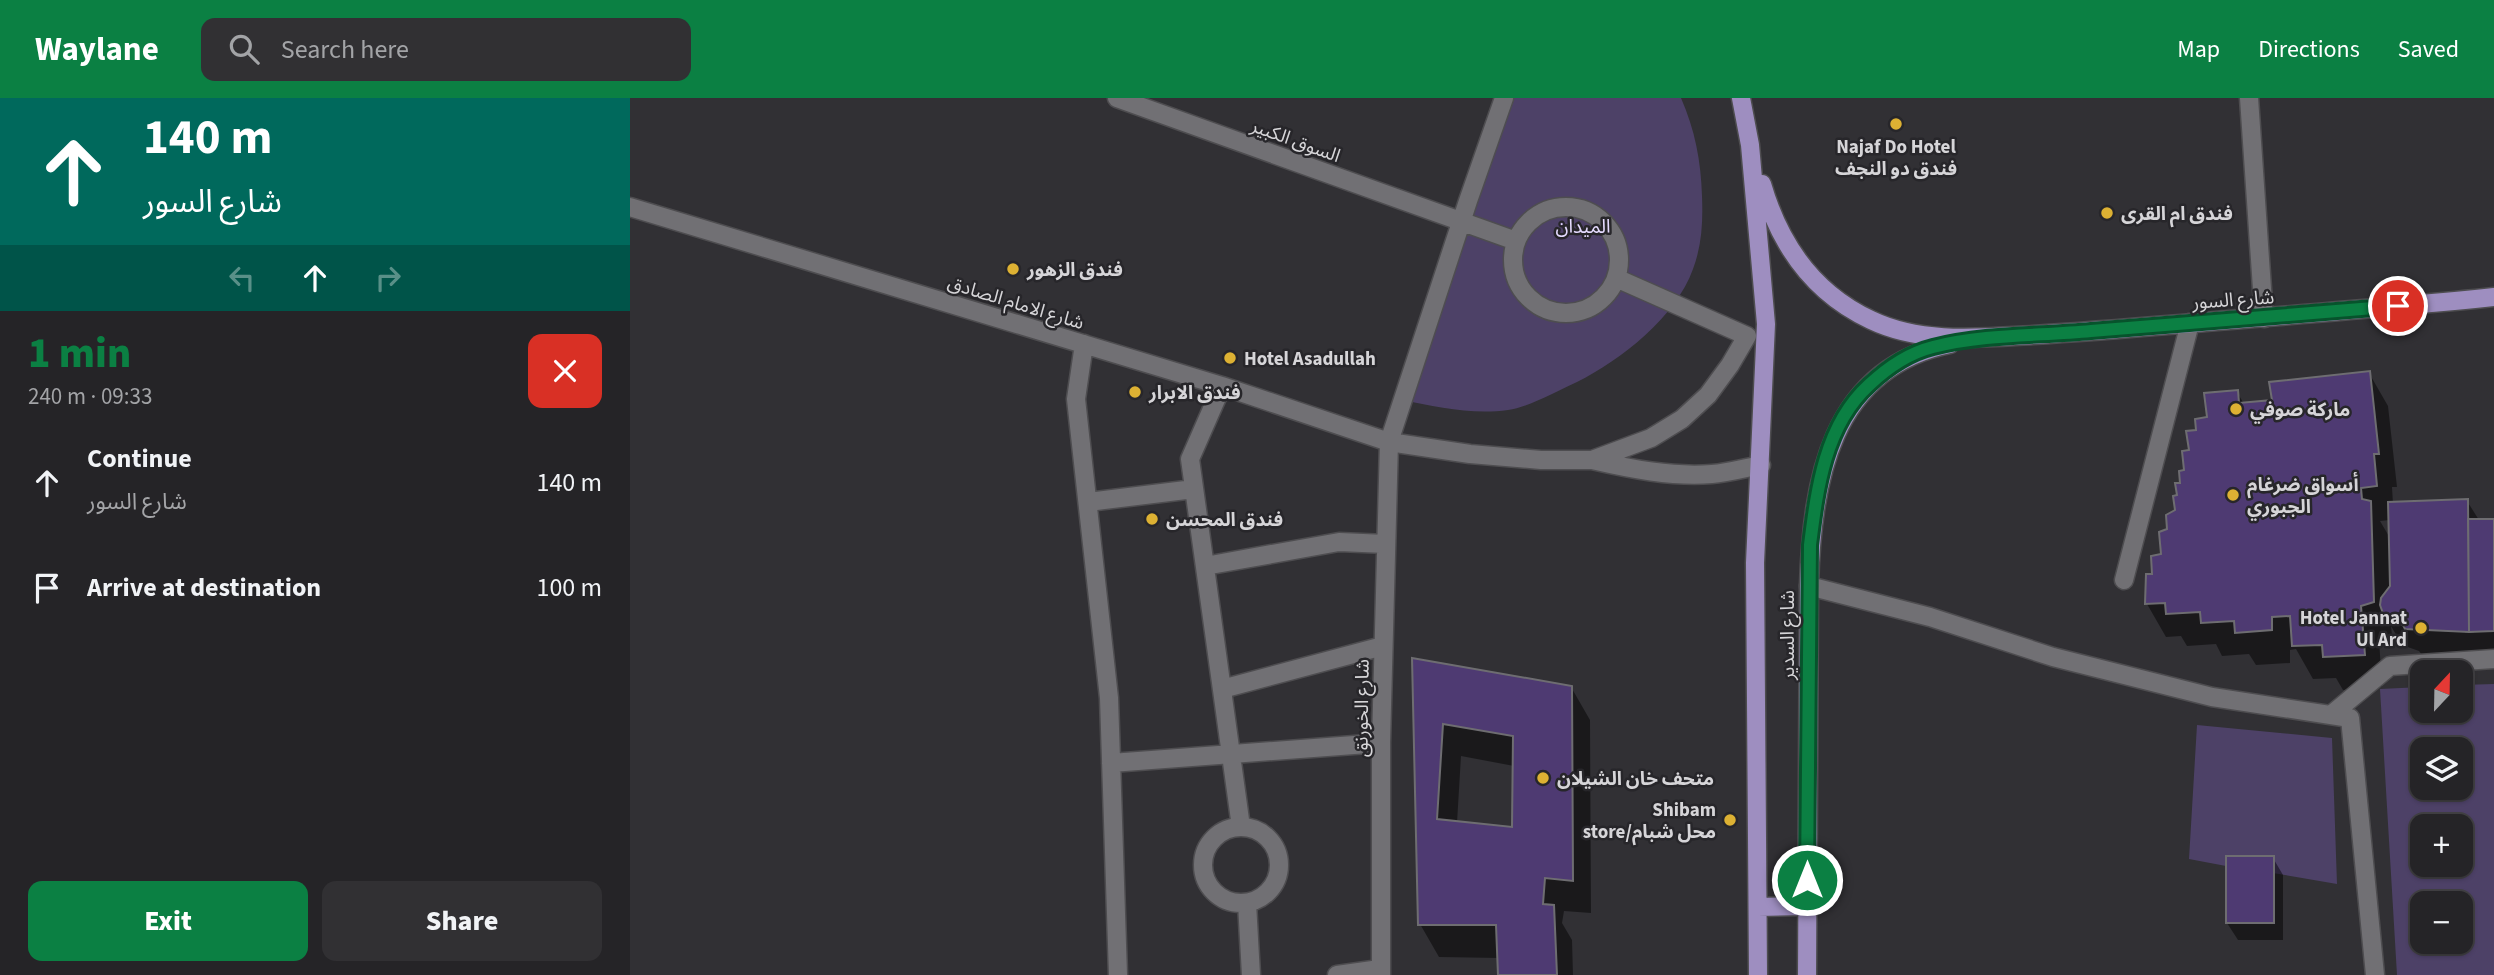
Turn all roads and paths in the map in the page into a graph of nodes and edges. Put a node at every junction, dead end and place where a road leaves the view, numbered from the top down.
1 (1117, 98) edge
2 (1504, 98) edge
3 (1741, 98) edge
4 (2249, 98) edge
5 (1751, 145) junction
6 (630, 207) edge
7 (1461, 221) junction
8 (1516, 241) junction
9 (1616, 278) junction
10 (2494, 297) edge
11 (2264, 318) junction
12 (2190, 323) junction
13 (1975, 338) junction
14 (1084, 344) junction
15 (1222, 386) junction
16 (1389, 442) junction
17 (1592, 460) junction
18 (1761, 466) junction
19 (1194, 489) junction
20 (1088, 502) junction
21 (1386, 544) junction
22 (1205, 566) junction
23 (2124, 579) dead end
24 (1808, 586) junction
25 (1383, 646) junction
26 (2494, 659) edge
27 (1222, 690) junction
28 (2331, 715) junction
29 (1381, 743) junction
30 (1231, 753) junction
31 (1111, 763) junction
32 (1241, 827) junction
33 (1247, 902) junction
34 (1807, 906) junction
35 (1758, 907) junction
36 (1380, 972) edge
37 (1118, 975) edge
38 (1251, 975) edge
39 (1337, 975) edge
40 (1758, 975) edge
41 (1807, 975) edge
42 (2375, 975) edge

1 - 7 street, السوق الكبير
2 - 7 street, شارع الخورنق
3 - 5 main road
4 - 11 street
5 - 13 main road
5 - 18 main road, شارع السدير
6 - 14 street, شارع الامام الصادق
7 - 8 street, السوق الكبير
7 - 16 street, شارع الخورنق
8 - 9 street
8 - 9 street
9 - 17 street
10 - 11 main road, شارع السور
11 - 12 main road, شارع السور
12 - 13 main road, شارع السور
12 - 23 street
13 - 24 main road, شارع السدير
14 - 15 street, شارع الامام الصادق
14 - 20 street
15 - 16 street, شارع الامام الصادق
15 - 19 street
16 - 17 street, شارع الامام الصادق
16 - 21 street, شارع الخورنق
17 - 18 street
18 - 35 main road, شارع السدير
19 - 20 street
19 - 22 street
20 - 31 street
21 - 22 street
21 - 25 street, شارع الخورنق
22 - 27 street
24 - 28 street
24 - 34 main road, شارع السدير
25 - 27 street
25 - 29 street, شارع الخورنق
26 - 28 street
27 - 30 street
28 - 42 street
29 - 30 street
29 - 36 street, شارع الخورنق
30 - 31 street
30 - 32 street
31 - 37 street
32 - 33 street
32 - 33 street
33 - 38 street
34 - 35 main road
34 - 41 main road, شارع السدير
35 - 40 main road, شارع السدير
36 - 39 street

